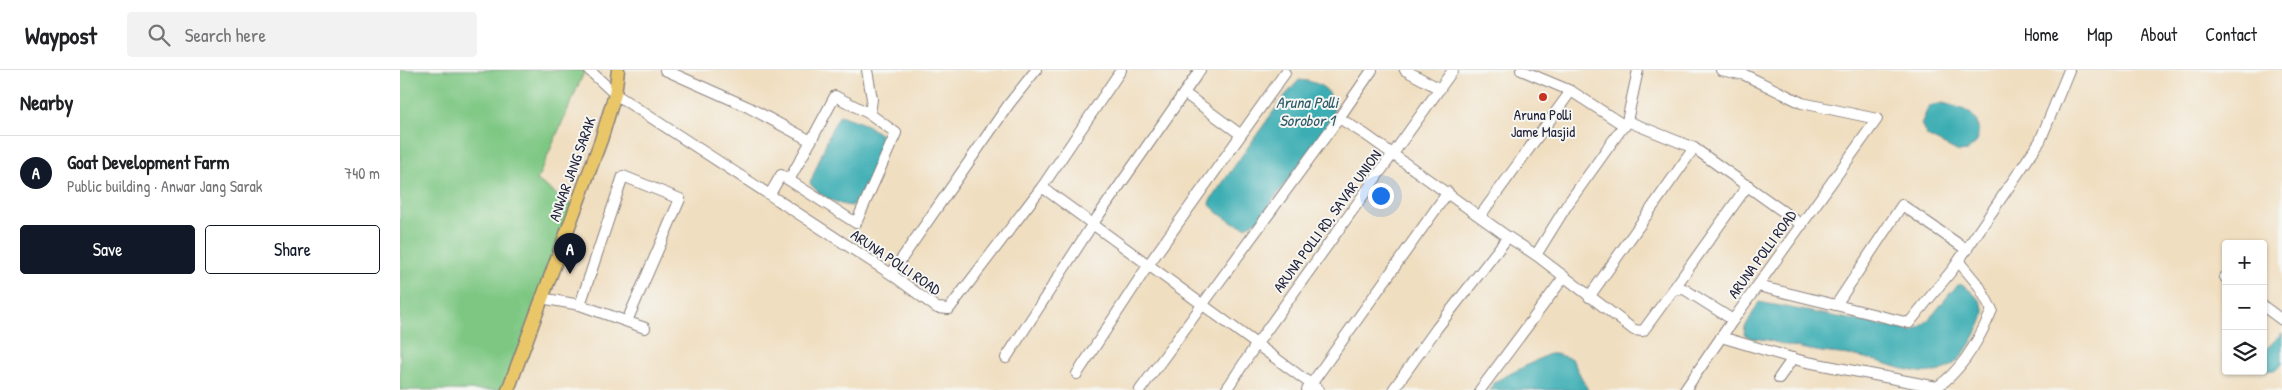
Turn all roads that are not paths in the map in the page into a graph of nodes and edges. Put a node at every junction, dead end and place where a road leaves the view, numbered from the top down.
1 (589, 70) edge
2 (618, 70) edge
3 (665, 70) edge
4 (866, 70) edge
5 (1036, 70) edge
6 (1120, 70) edge
7 (1200, 70) edge
8 (1372, 70) edge
9 (1405, 70) edge
10 (1453, 70) edge
11 (1521, 70) edge
12 (1638, 70) edge
13 (1721, 70) edge
14 (2069, 70) edge
15 (1284, 73) dead end
16 (1440, 89) junction
17 (1570, 91) junction
18 (1184, 93) junction
19 (615, 94) junction
20 (870, 114) junction
21 (1339, 118) junction
22 (1626, 123) junction
23 (1240, 134) junction
24 (811, 141) junction
25 (1694, 148) junction
26 (1393, 154) junction
27 (789, 180) junction
28 (1748, 185) junction
29 (1042, 187) junction
30 (1448, 192) junction
31 (770, 194) junction
32 (1480, 216) junction
33 (1092, 225) junction
34 (1802, 225) junction
35 (1508, 236) junction
36 (1967, 250) junction
37 (1536, 255) junction
38 (1959, 262) junction
39 (1149, 264) junction
40 (891, 274) junction
41 (1564, 277) junction
42 (1758, 286) junction
43 (1673, 290) junction
44 (1589, 297) junction
45 (541, 298) junction
46 (1202, 303) junction
47 (580, 305) junction
48 (1836, 305) junction
49 (2267, 309) edge
50 (627, 320) junction
51 (1733, 320) junction
52 (2282, 320) edge
53 (645, 328) dead end
54 (1721, 337) junction
55 (1256, 345) junction
56 (1006, 358) dead end
57 (1794, 358) junction
58 (1077, 374) dead end
59 (1779, 378) dead end
60 (1312, 388) edge
61 (508, 390) edge
62 (1140, 390) edge
63 (1226, 390) edge
64 (1393, 390) edge
65 (1480, 390) edge
66 (1685, 390) edge

1 - 19 street, ARUNA POLLI ROAD
2 - 19 main road, ANWAR JANG SARAK
3 - 24 street
4 - 20 street
5 - 40 street
6 - 29 street
7 - 18 street
8 - 21 street
9 - 16 street
10 - 16 street, ARUNA POLLI RD, SAVAR UNION
11 - 17 street
12 - 22 street
13 - 34 street, ARUNA POLLI ROAD
14 - 36 street
15 - 23 street
16 - 26 street, ARUNA POLLI RD, SAVAR UNION
17 - 22 street
17 - 32 street
18 - 23 street
18 - 33 street
19 - 31 street, ARUNA POLLI ROAD
19 - 45 main road, ANWAR JANG SARAK
20 - 24 street
20 - 27 street
21 - 26 street
21 - 46 street
22 - 25 street
22 - 37 street
23 - 39 street
24 - 27 street
25 - 28 street
25 - 44 street
26 - 30 street
26 - 55 street, ARUNA POLLI RD, SAVAR UNION
27 - 31 street
28 - 34 street
28 - 43 street
29 - 33 street
29 - 40 street, ARUNA POLLI ROAD
30 - 32 street
30 - 60 street
31 - 40 street, ARUNA POLLI ROAD
32 - 35 street
33 - 39 street
33 - 56 street
34 - 42 street, ARUNA POLLI ROAD
35 - 37 street
35 - 64 street
36 - 38 street
36 - 48 street
37 - 41 street
38 - 48 street
38 - 57 street
39 - 46 street
39 - 58 street
41 - 44 street
41 - 65 street
42 - 48 street
42 - 51 street, ARUNA POLLI ROAD
43 - 44 street
43 - 51 street, ARUNA POLLI ROAD
45 - 47 street
45 - 61 main road, ANWAR JANG SARAK
46 - 55 street
46 - 62 street
47 - 50 street
47 - 50 street
49 - 52 street
50 - 53 street
51 - 54 street
54 - 57 street
54 - 66 street
55 - 60 street
55 - 63 street, ARUNA POLLI RD, SAVAR UNION
57 - 59 street

